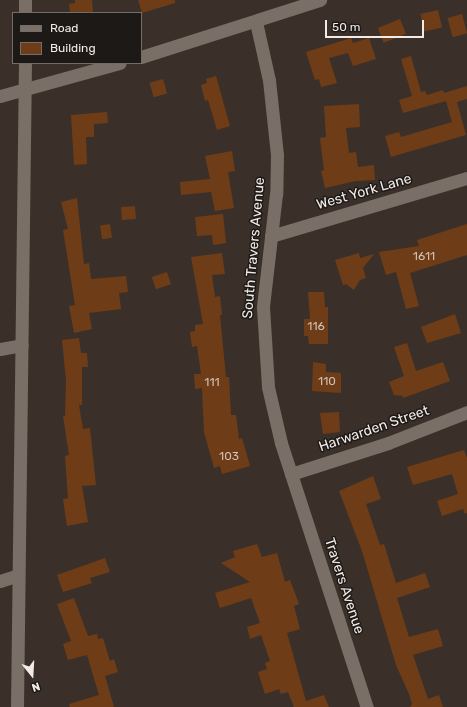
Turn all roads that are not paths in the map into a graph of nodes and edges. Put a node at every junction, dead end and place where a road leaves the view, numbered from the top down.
1 (25, 0) edge
2 (320, 0) edge
3 (25, 12) edge
4 (256, 22) junction
5 (142, 57) edge
6 (25, 64) edge
7 (116, 64) edge
8 (25, 90) junction
9 (0, 96) edge
10 (467, 178) edge
11 (270, 236) junction
12 (22, 345) junction
13 (0, 349) edge
14 (467, 412) edge
15 (291, 474) junction
16 (18, 575) junction
17 (0, 581) edge
18 (17, 707) edge
19 (367, 707) edge

1 - 3 street
2 - 4 street
4 - 5 street
4 - 11 street, South Travers Avenue
6 - 8 street
7 - 8 street
8 - 9 street
8 - 12 street
10 - 11 street, West York Lane
11 - 15 street, South Travers Avenue
12 - 13 street
12 - 16 street
14 - 15 street, Harwarden Street
15 - 19 street, Travers Avenue
16 - 17 street
16 - 18 street

